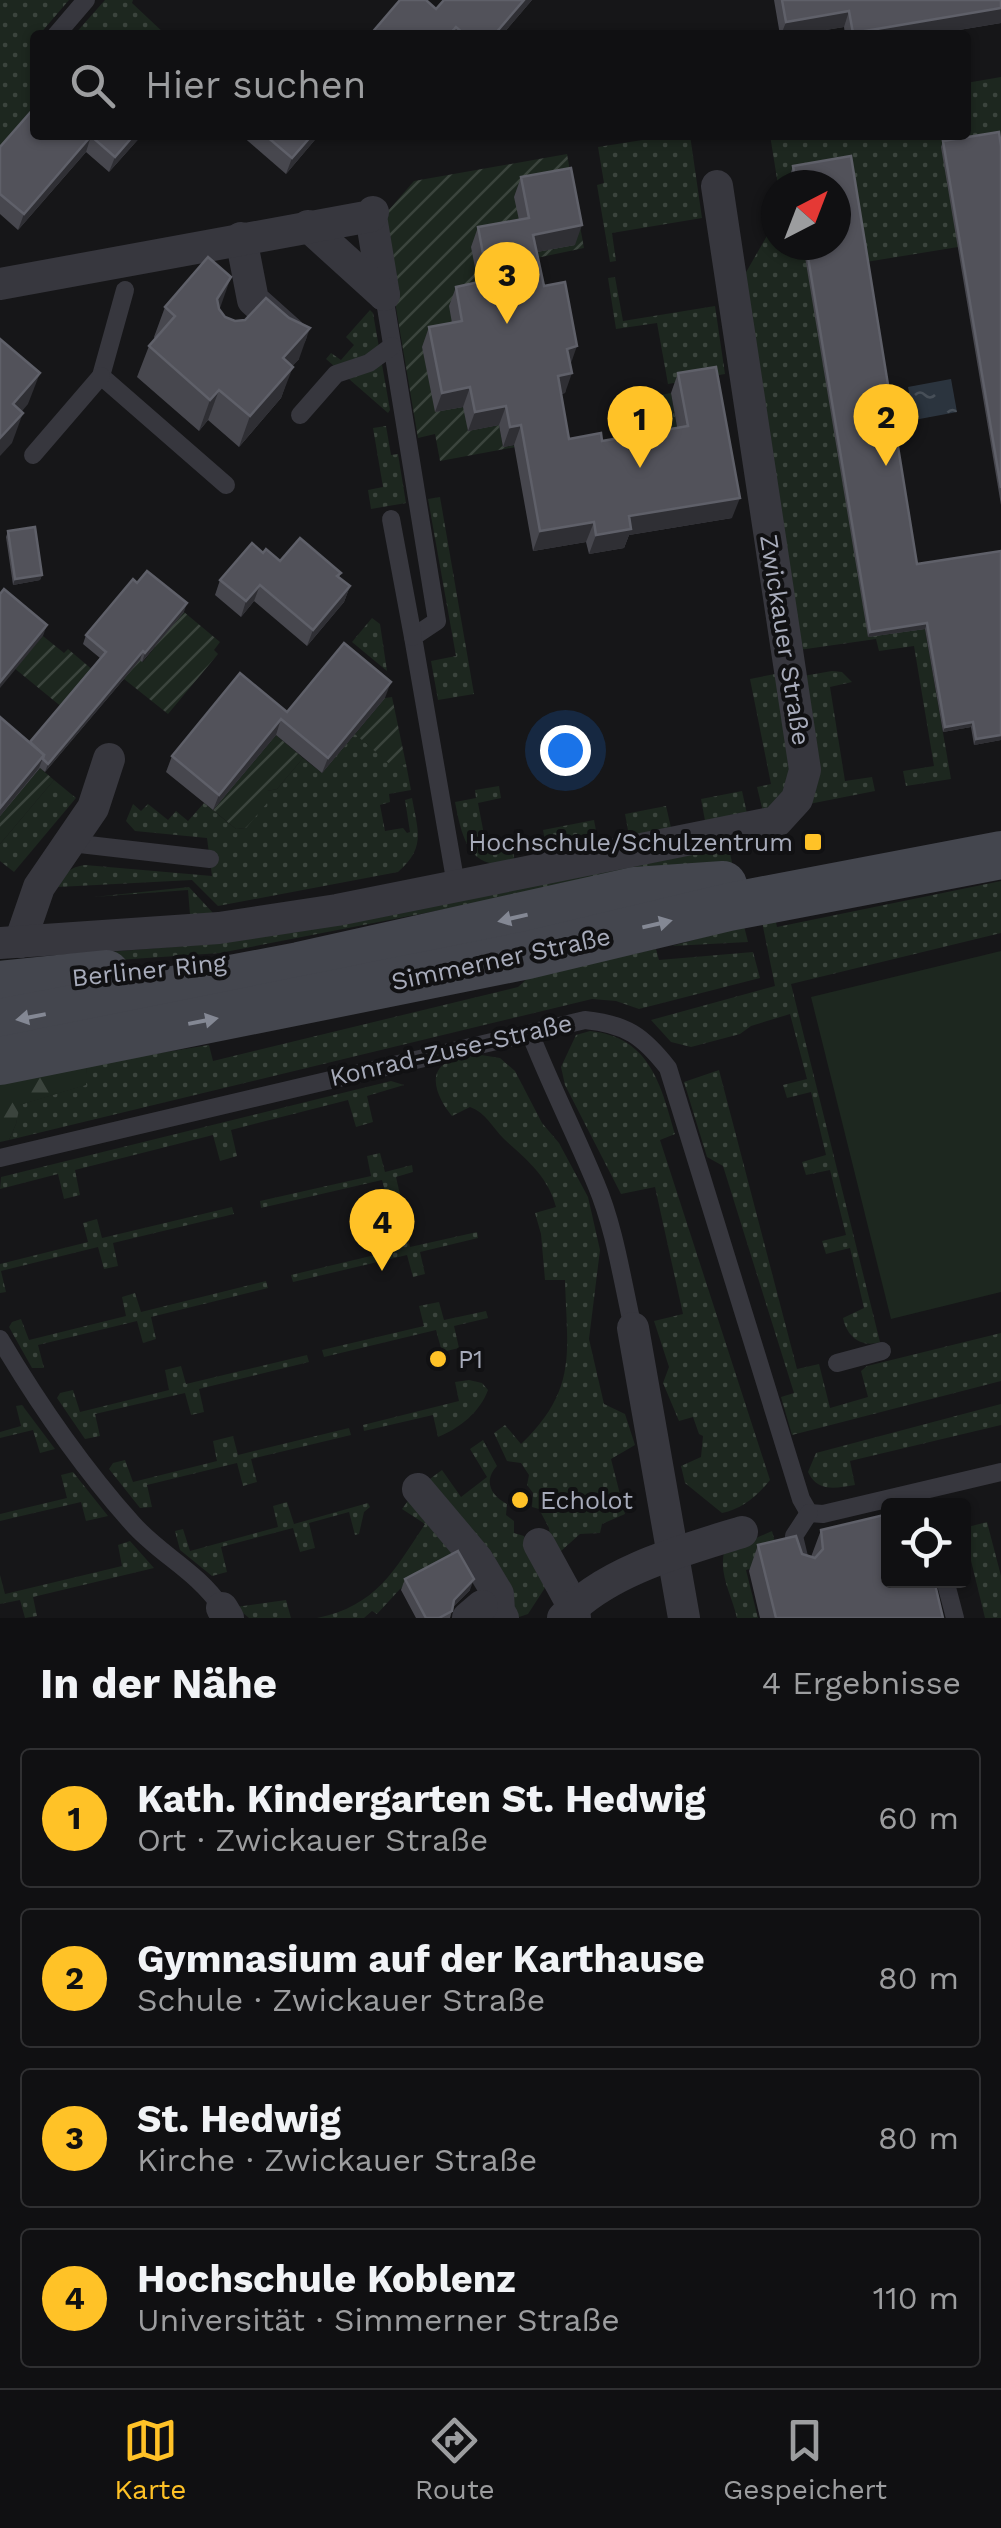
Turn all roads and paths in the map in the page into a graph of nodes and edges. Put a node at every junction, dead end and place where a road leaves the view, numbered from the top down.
1 (86, 0) edge
2 (60, 30) edge
3 (717, 186) dead end
4 (308, 226) junction
5 (255, 232) junction
6 (123, 276) junction
7 (2, 280) edge
8 (384, 295) junction
9 (291, 334) edge
10 (392, 346) junction
11 (101, 376) junction
12 (300, 416) dead end
13 (33, 455) dead end
14 (226, 485) dead end
15 (391, 519) dead end
16 (413, 638) junction
17 (109, 759) dead end
18 (1001, 837) edge
19 (70, 843) junction
20 (1001, 855) edge
21 (210, 859) dead end
22 (456, 885) junction
23 (10, 943) edge
24 (299, 966) junction
25 (0, 985) edge
26 (0, 1022) edge
27 (530, 1033) junction
28 (0, 1061) edge
29 (0, 1158) edge
30 (633, 1328) joint
31 (0, 1339) edge
32 (882, 1351) dead end
33 (837, 1363) dead end
34 (1001, 1472) edge
35 (418, 1489) dead end
36 (927, 1498) edge
37 (881, 1505) edge
38 (809, 1512) junction
39 (739, 1525) dead end
40 (539, 1544) dead end
41 (675, 1553) junction
42 (802, 1572) edge
43 (947, 1588) edge
44 (225, 1613) edge
45 (488, 1613) edge
46 (574, 1615) edge
47 (684, 1618) edge
48 (955, 1618) edge

1 - 2 lane
3 - 22 street, Zwickauer Straße
4 - 5 street
4 - 8 street
4 - 8 street
5 - 6 street
5 - 9 street
6 - 7 street
6 - 11 lane
8 - 10 lane
10 - 12 lane
10 - 16 lane
11 - 13 lane
11 - 14 lane
15 - 16 lane
16 - 22 lane
17 - 19 street, Zwickauer Straße
18 -> 24 street, Simmerner Straße
19 - 21 lane
19 - 23 street, Zwickauer Straße
28 -> 20 street, Simmerner Straße
22 - 23 street, Zwickauer Straße
24 - 25 street, Berliner Ring
24 -> 26 street, Simmerner Straße
27 - 29 lane, Konrad-Zuse-Straße
27 - 30 lane
27 - 38 lane, Konrad-Zuse-Straße
30 - 41 street
31 - 44 lane
32 - 33 lane
34 - 36 lane
35 - 45 street
37 - 38 lane
38 - 42 lane
39 - 41 street
40 - 46 street
41 - 46 street
41 - 47 street
43 - 48 lane

